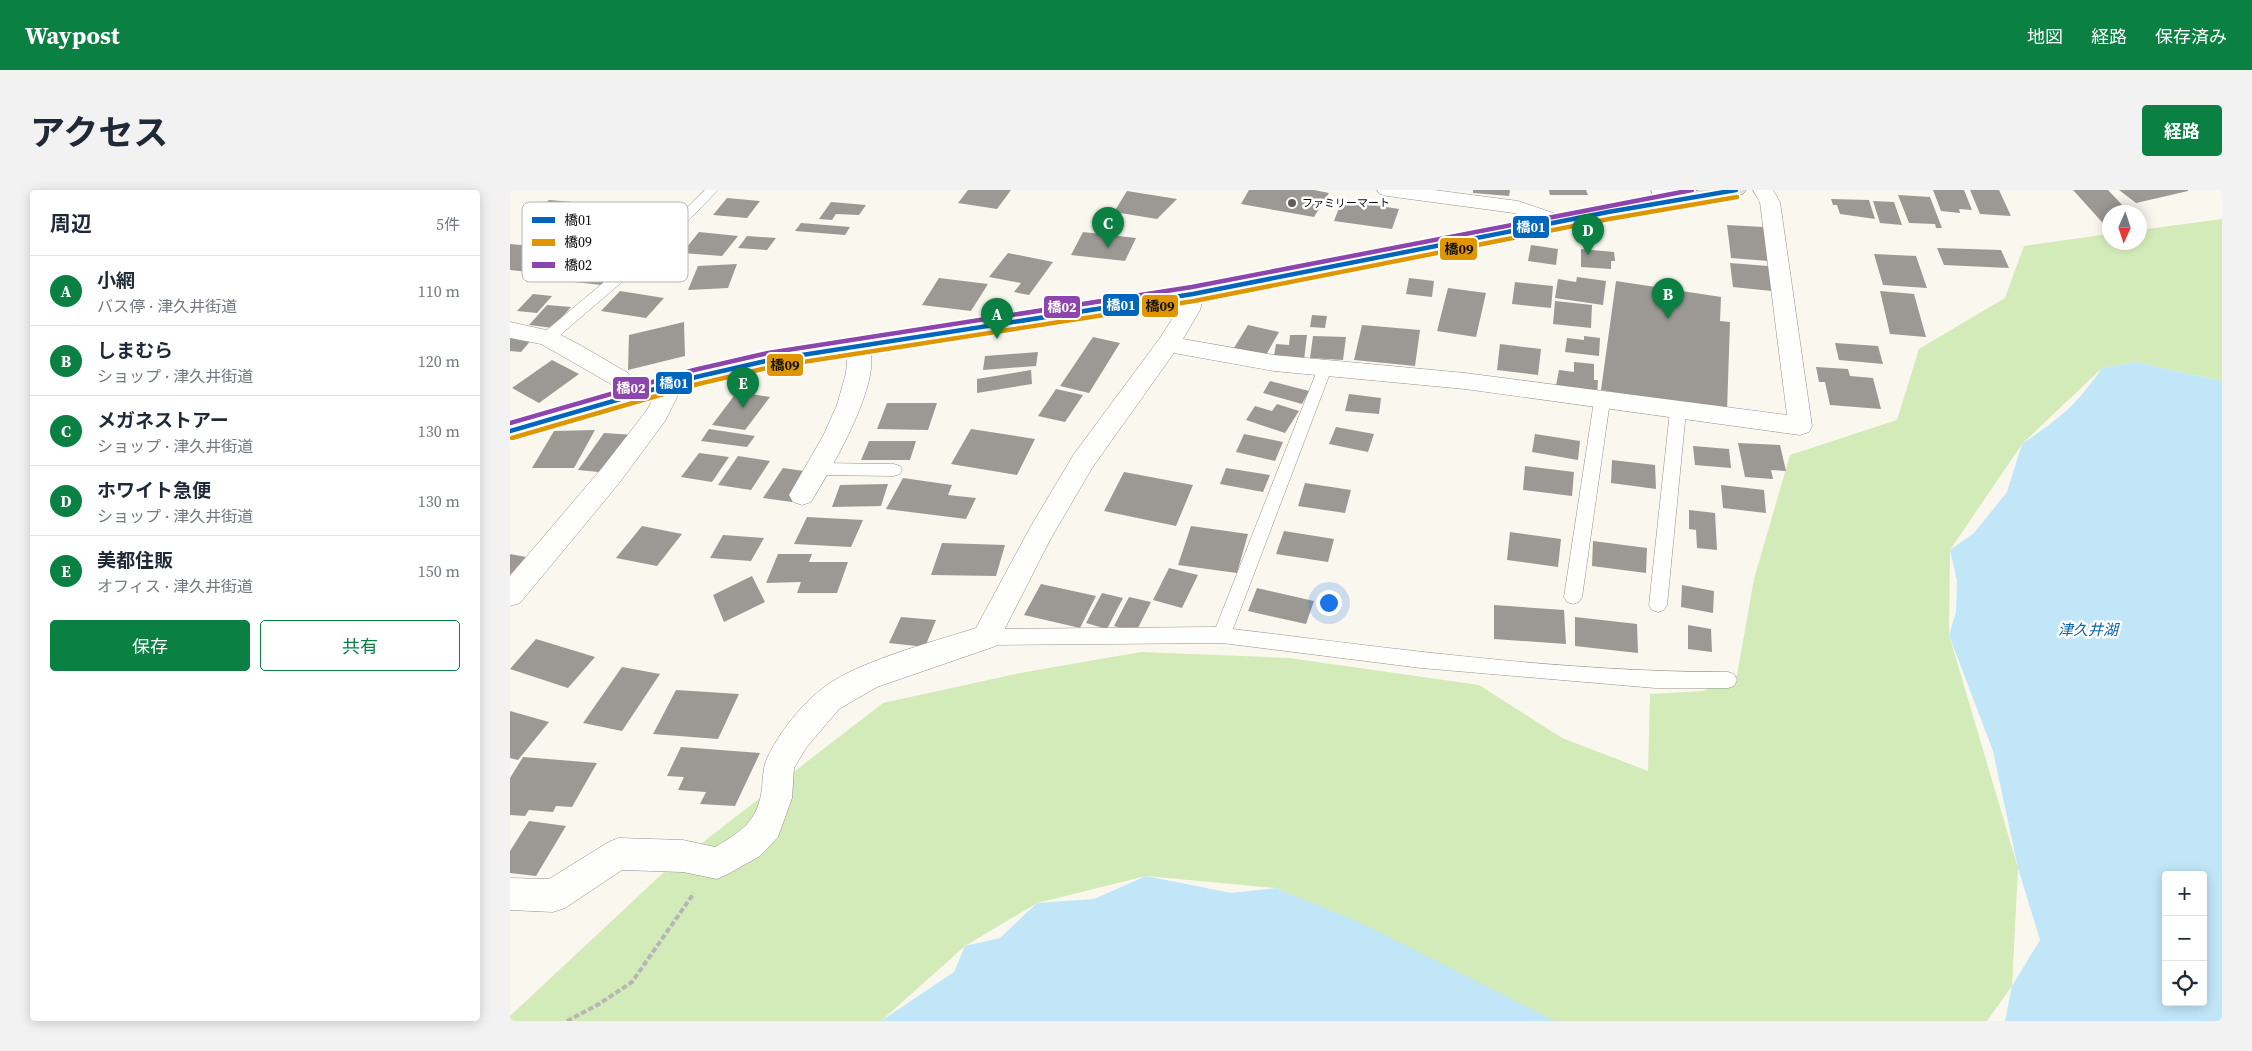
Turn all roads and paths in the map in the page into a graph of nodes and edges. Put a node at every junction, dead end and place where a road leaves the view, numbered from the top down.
1 (712, 190) edge
2 (1387, 190) edge
3 (1736, 190) edge
4 (1763, 190) edge
5 (1453, 194) edge
6 (1663, 196) edge
7 (688, 214) edge
8 (1558, 222) junction
9 (613, 282) edge
10 (1194, 294) junction
11 (510, 330) edge
12 (548, 338) junction
13 (1168, 344) junction
14 (859, 346) junction
15 (1325, 368) junction
16 (672, 383) junction
17 (628, 396) junction
18 (1602, 401) junction
19 (1678, 411) junction
20 (510, 431) edge
21 (818, 469) junction
22 (894, 470) dead end
23 (802, 495) dead end
24 (510, 595) edge
25 (1573, 597) dead end
26 (1658, 606) dead end
27 (1222, 635) junction
28 (986, 637) junction
29 (1728, 680) dead end
30 (717, 862) junction
31 (510, 894) edge
32 (567, 1021) edge

1 - 7 lane
2 - 5 street
3 - 6 highway
4 - 19 street
5 - 8 street
6 - 8 highway
8 - 10 highway
9 - 12 lane
10 - 13 street
10 - 14 highway
11 - 12 street
12 - 17 street
13 - 15 street
13 - 28 street
14 - 16 highway
14 - 21 street
15 - 18 street
15 - 27 lane
16 - 17 highway
16 - 24 street
17 - 20 highway
18 - 19 street
18 - 25 lane
19 - 26 lane
21 - 22 lane
21 - 23 street
27 - 28 lane
27 - 29 lane
28 - 30 street
30 - 31 street
30 - 32 path

